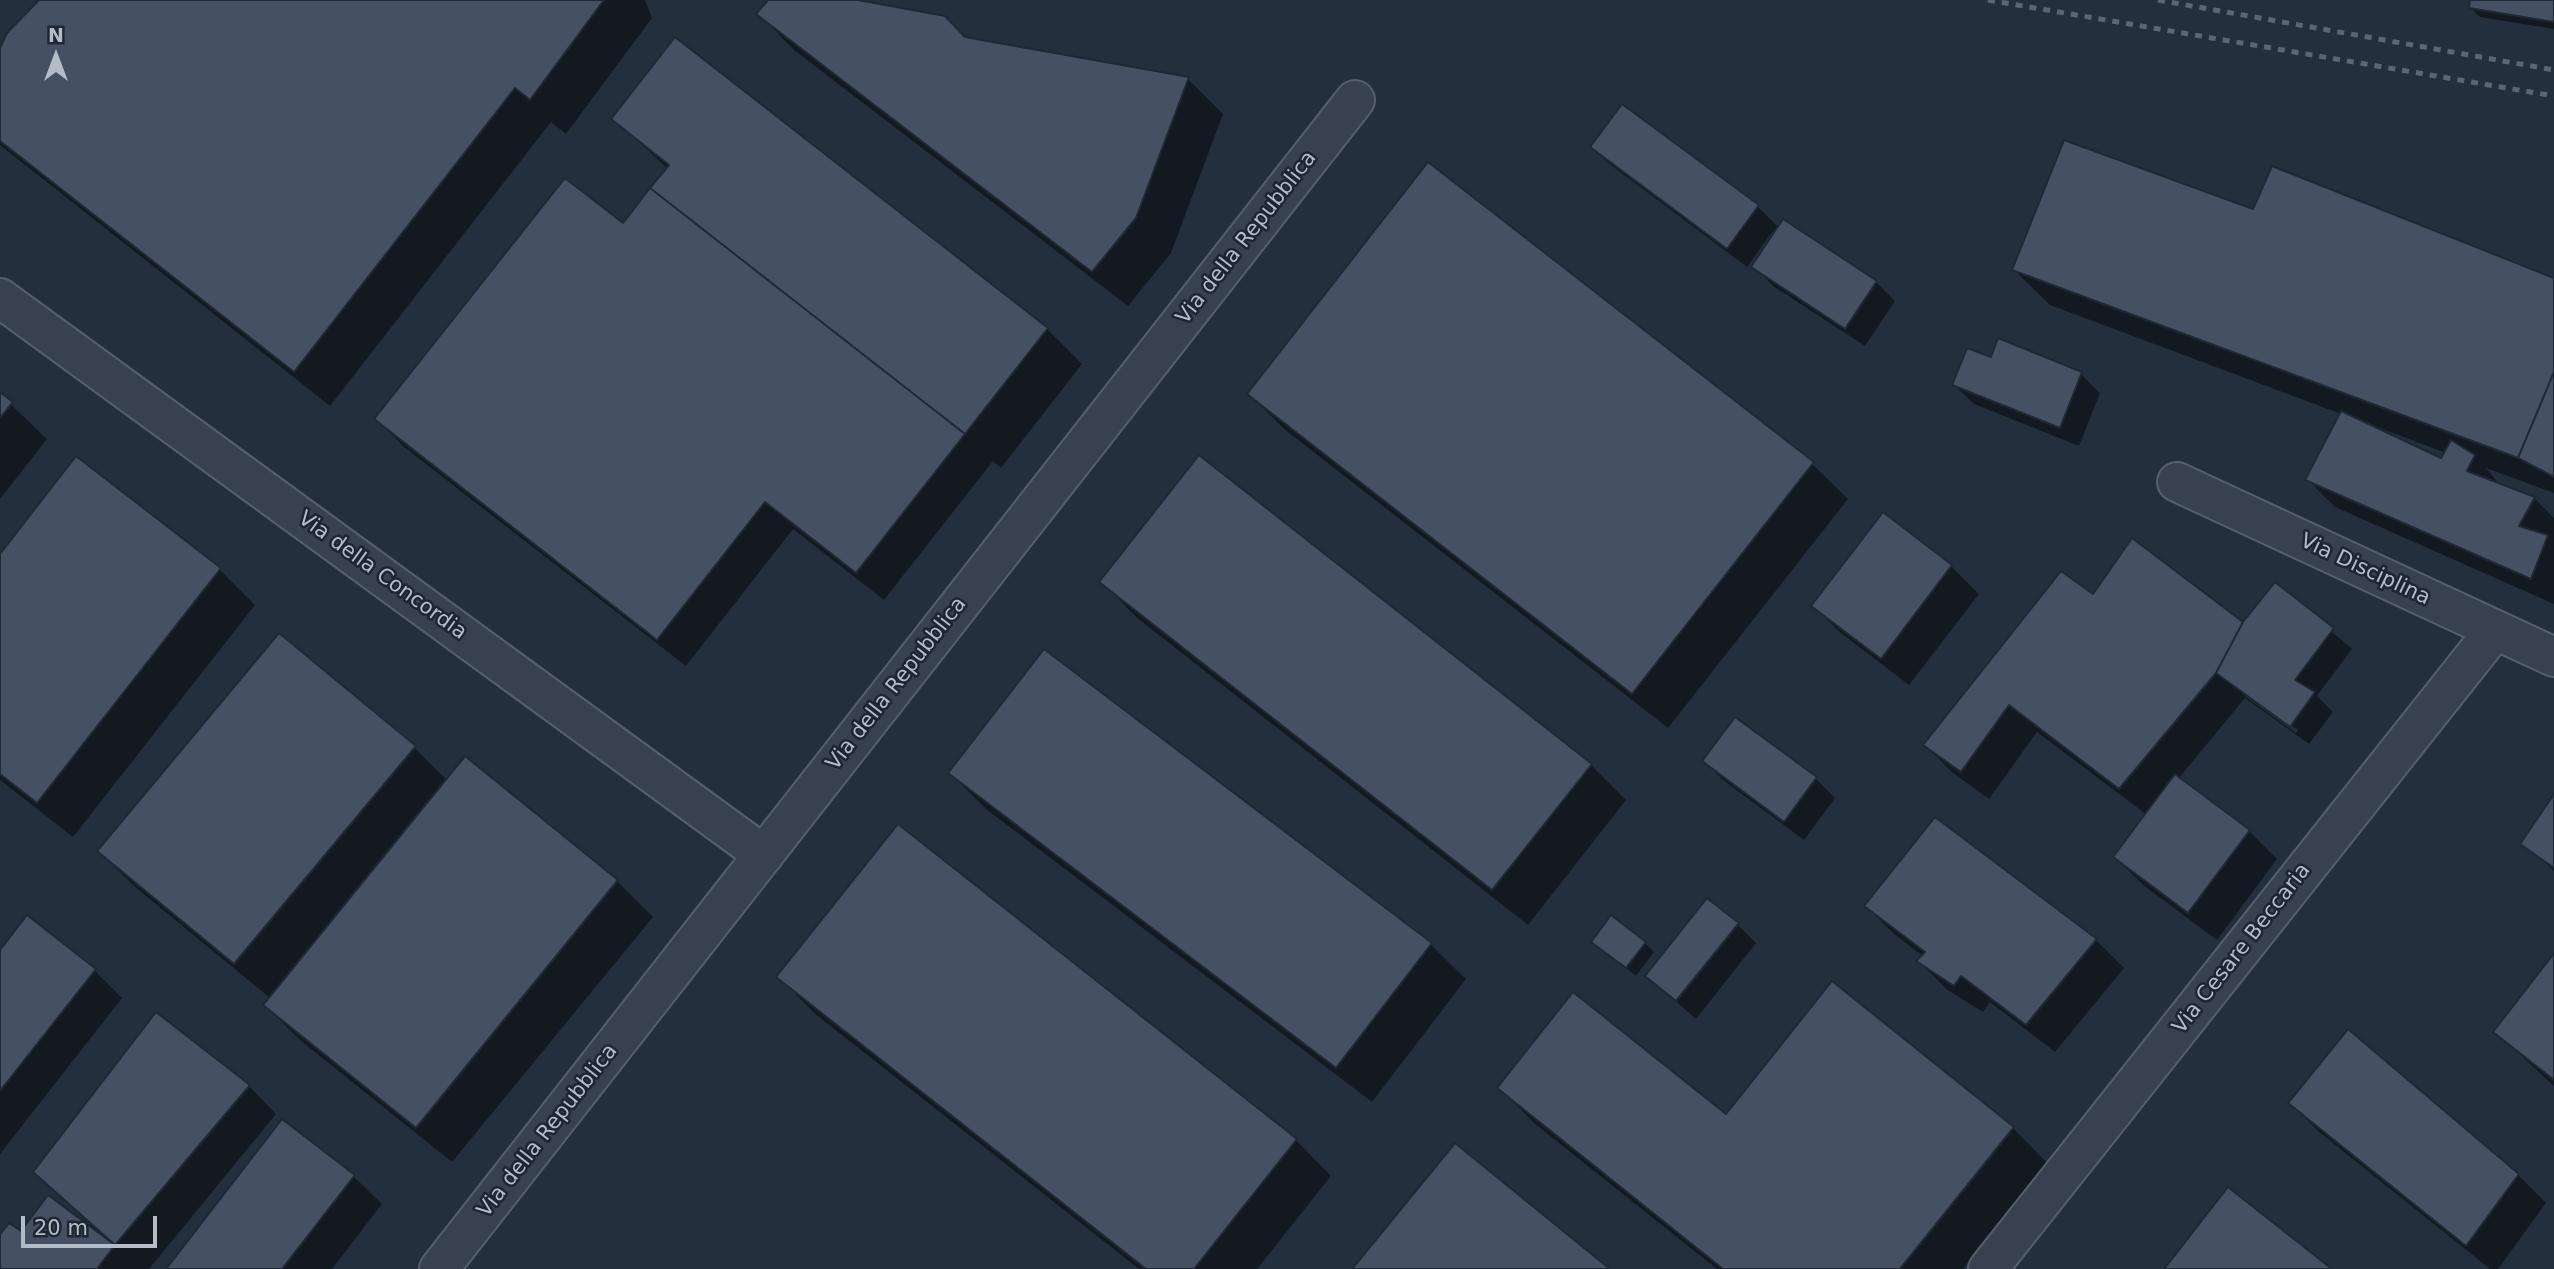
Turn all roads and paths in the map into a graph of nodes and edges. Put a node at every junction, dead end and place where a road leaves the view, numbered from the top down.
1 (1355, 100) dead end
2 (0, 298) edge
3 (2177, 482) dead end
4 (2495, 630) junction
5 (2554, 657) edge
6 (764, 855) junction
7 (439, 1269) edge
8 (1988, 1269) edge

1 - 6 street, Via della Repubblica
2 - 6 street, Via della Concordia
3 - 4 street, Via Disciplina
4 - 5 street, Via Disciplina
4 - 8 street, Via Cesare Beccaria
6 - 7 street, Via della Repubblica

